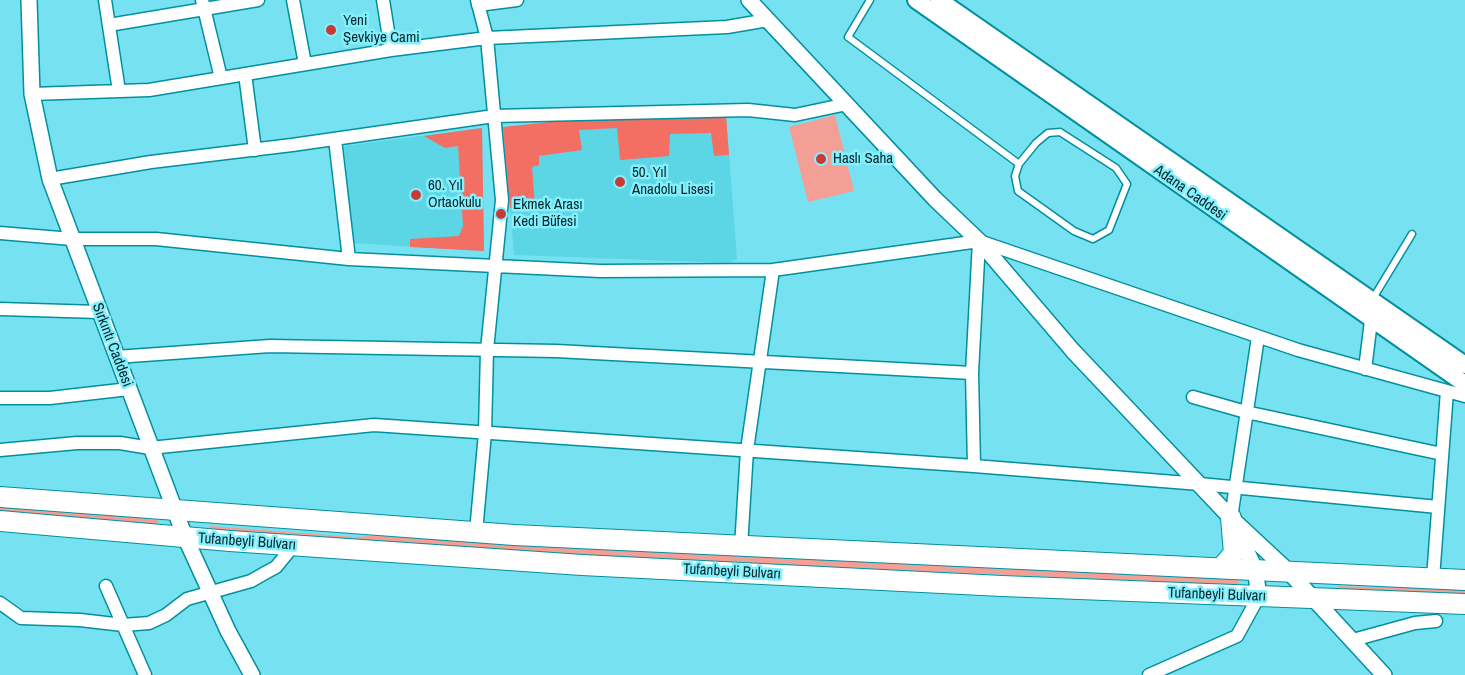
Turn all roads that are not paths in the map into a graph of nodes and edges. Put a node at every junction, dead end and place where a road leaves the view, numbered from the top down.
1 (29, 0) edge
2 (105, 0) edge
3 (258, 0) edge
4 (293, 0) edge
5 (382, 0) edge
6 (517, 0) edge
7 (749, 0) edge
8 (870, 0) edge
9 (916, 0) edge
10 (939, 0) edge
11 (478, 3) edge
12 (203, 4) edge
13 (768, 20) junction
14 (109, 25) junction
15 (487, 39) junction
16 (391, 50) junction
17 (305, 64) junction
18 (245, 74) junction
19 (221, 78) junction
20 (119, 91) junction
21 (32, 94) junction
22 (847, 105) junction
23 (494, 116) junction
24 (334, 139) junction
25 (255, 150) junction
26 (1019, 164) junction
27 (50, 179) junction
28 (0, 233) edge
29 (1412, 234) dead end
30 (72, 239) junction
31 (979, 241) junction
32 (349, 259) junction
33 (496, 266) junction
34 (773, 270) junction
35 (1372, 300) junction
36 (0, 309) edge
37 (99, 312) junction
38 (1372, 321) junction
39 (1258, 337) junction
40 (487, 350) junction
41 (116, 357) junction
42 (759, 362) junction
43 (1465, 365) edge
44 (1365, 369) junction
45 (972, 373) junction
46 (1465, 384) edge
47 (129, 389) junction
48 (1446, 391) junction
49 (1465, 396) edge
50 (1193, 397) dead end
51 (0, 398) edge
52 (1246, 412) junction
53 (485, 433) junction
54 (150, 448) junction
55 (0, 450) edge
56 (747, 450) junction
57 (1442, 454) junction
58 (974, 466) junction
59 (1200, 484) junction
60 (1234, 489) junction
61 (0, 497) edge
62 (1438, 507) junction
63 (174, 512) junction
64 (1231, 518) junction
65 (0, 521) edge
66 (476, 532) junction
67 (185, 537) junction
68 (294, 545) junction
69 (741, 547) junction
70 (1221, 568) junction
71 (1255, 570) junction
72 (1288, 571) junction
73 (1433, 579) junction
74 (1465, 580) edge
75 (106, 586) dead end
76 (211, 592) junction
77 (1259, 596) junction
78 (1314, 598) junction
79 (0, 603) edge
80 (1465, 604) edge
81 (1436, 621) dead end
82 (123, 625) junction
83 (1353, 640) junction
84 (145, 675) edge
85 (252, 675) edge
86 (1149, 675) edge
87 (1384, 675) edge

1 - 21 street, Sırkıntı Caddesi
2 - 14 street
3 - 12 street
4 - 17 street
5 - 16 street
6 - 11 street
7 - 13 street
8 - 26 lane
9 - 38 main road, Adana Caddesi
10 - 35 main road
11 - 15 street
12 - 14 street
12 - 19 street
13 - 15 street
13 - 22 street
14 - 20 street
15 - 16 street
15 - 23 street
16 - 17 street
17 - 18 street
18 - 19 street
18 - 25 street
19 - 20 street
20 - 21 street
21 - 27 street, Sırkıntı Caddesi
22 - 23 street
22 - 31 street
23 - 24 street
23 - 33 street
24 - 25 street
24 - 32 street
25 - 27 street
26 - 26 lane
27 - 30 street, Sırkıntı Caddesi
28 - 30 street
29 - 35 lane
30 - 32 street
30 - 37 street, Sırkıntı Caddesi
31 - 34 street
31 - 39 street
31 - 45 street
31 - 59 street
32 - 33 street
33 - 34 street
33 - 40 street
34 - 42 street
35 - 38 street
35 - 43 main road
36 - 37 street
37 - 41 street, Sırkıntı Caddesi
38 - 44 street
38 - 46 main road, Adana Caddesi
39 - 44 street
39 - 52 street
40 - 41 street
40 - 42 street
40 - 53 street
41 - 47 street, Sırkıntı Caddesi
42 - 45 street
42 - 56 street
44 - 48 street
45 - 58 street
47 - 51 street
47 - 54 street, Sırkıntı Caddesi
48 - 49 street
48 - 57 street
50 - 52 street
52 - 57 street
52 - 60 street
53 - 54 street
53 - 56 street
53 - 66 street
54 - 55 street
54 - 63 street, Sırkıntı Caddesi
56 - 58 street
56 - 69 street
57 - 62 street
58 - 59 street
59 - 60 street
59 - 64 street
60 - 62 street
60 - 64 street
61 - 63 highway, Tufanbeyli Bulvarı
62 - 73 street
63 - 66 highway, Tufanbeyli Bulvarı
63 - 67 street, Sırkıntı Caddesi
64 - 70 highway
64 - 71 street
64 - 72 street
65 - 67 highway, Tufanbeyli Bulvarı
66 - 69 highway, Tufanbeyli Bulvarı
67 - 68 highway, Tufanbeyli Bulvarı
67 - 76 street, Sırkıntı Caddesi
68 - 76 street
68 - 77 highway, Tufanbeyli Bulvarı
69 - 70 highway, Tufanbeyli Bulvarı
70 - 71 highway, Tufanbeyli Bulvarı
71 - 72 highway, Tufanbeyli Bulvarı
71 - 77 street
72 - 73 highway, Tufanbeyli Bulvarı
72 - 78 street
73 - 74 highway, Tufanbeyli Bulvarı
75 - 82 street
76 - 82 street
76 - 85 street, Sırkıntı Caddesi
77 - 78 highway, Tufanbeyli Bulvarı
77 - 86 street
78 - 80 highway, Tufanbeyli Bulvarı
78 - 83 street
79 - 82 street
81 - 83 street
82 - 84 street
83 - 87 street

